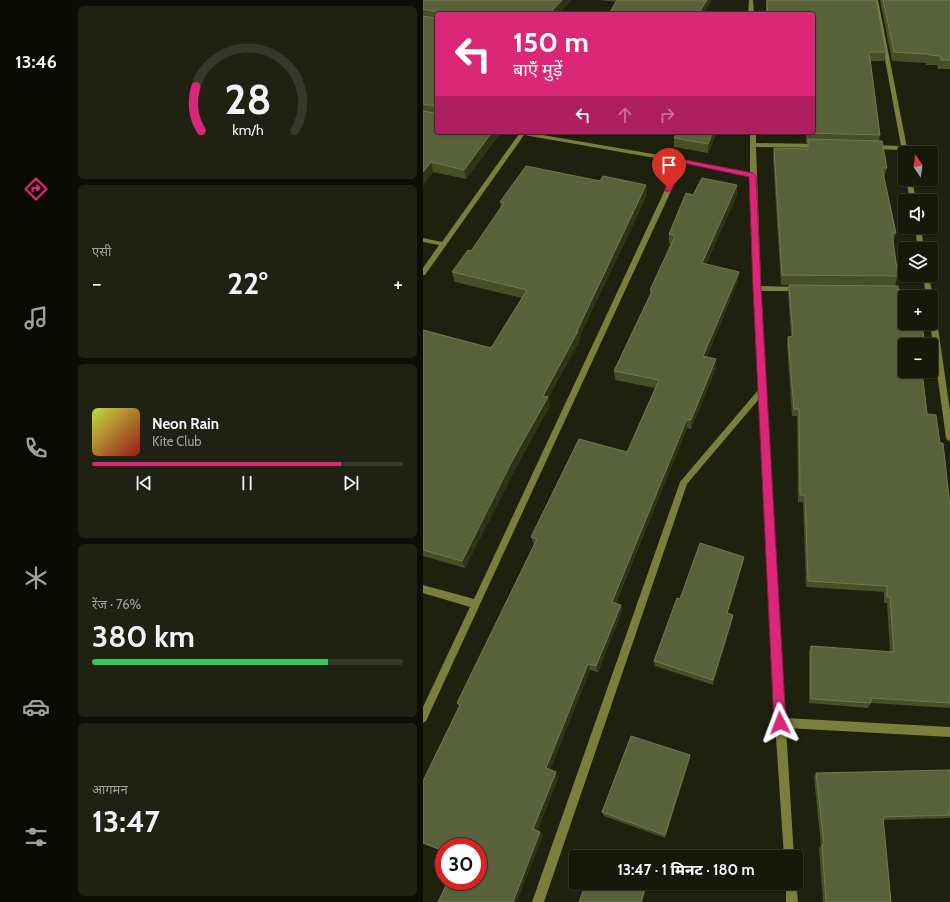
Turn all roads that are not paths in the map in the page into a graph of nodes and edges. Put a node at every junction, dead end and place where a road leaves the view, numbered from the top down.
1 (751, 0) edge
2 (876, 0) edge
3 (751, 12) edge
4 (522, 134) edge
5 (529, 134) edge
6 (753, 134) edge
7 (753, 145) junction
8 (825, 146) edge
9 (904, 146) edge
10 (864, 147) edge
11 (898, 150) edge
12 (682, 161) junction
13 (753, 176) junction
14 (423, 240) edge
15 (443, 244) junction
16 (423, 272) edge
17 (757, 288) junction
18 (811, 289) edge
19 (882, 290) edge
20 (898, 291) edge
21 (934, 330) edge
22 (763, 389) junction
23 (950, 438) edge
24 (423, 589) edge
25 (476, 604) junction
26 (423, 718) edge
27 (780, 723) junction
28 (950, 732) edge
29 (789, 850) edge
30 (791, 890) edge
31 (538, 902) edge
32 (792, 902) edge

1 - 3 street
2 - 9 street
4 - 15 street
5 - 12 street
6 - 7 street
7 - 8 street
7 - 13 street
10 - 11 street
12 - 13 street
12 - 25 street
13 - 17 street
14 - 15 street
15 - 16 street
17 - 18 street
17 - 22 street
19 - 20 street
21 - 23 street
22 - 27 street
22 - 31 street
24 - 25 street
25 - 26 street
27 - 28 street
27 - 29 street
30 - 32 street

